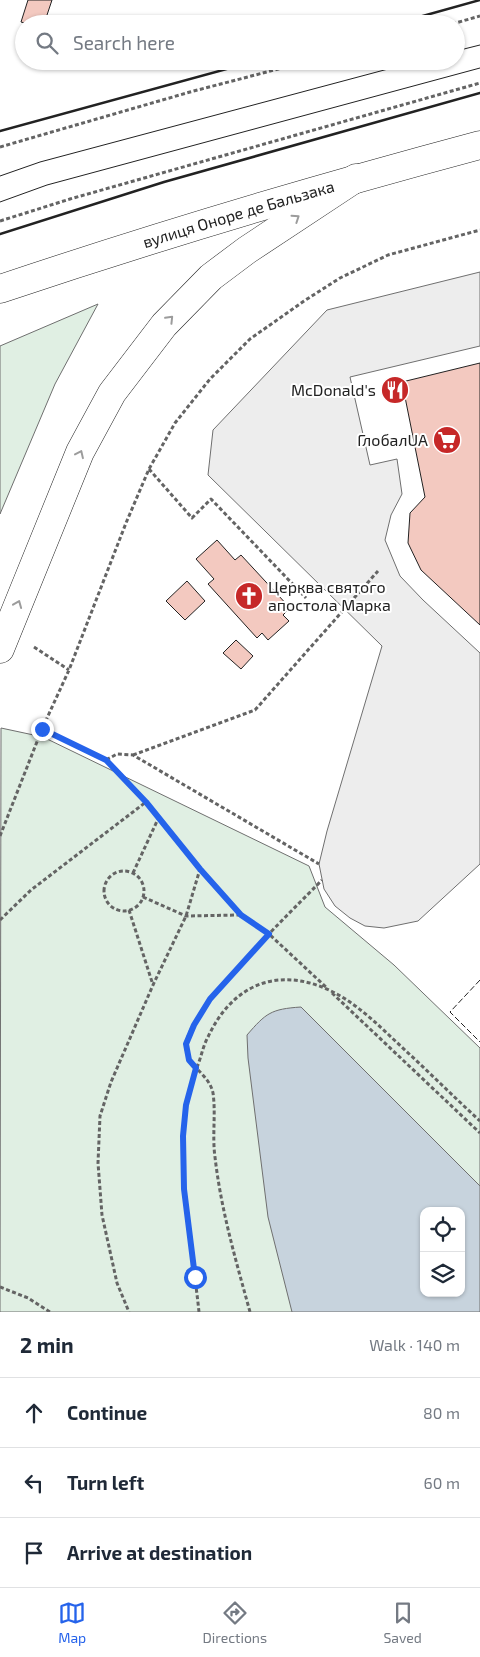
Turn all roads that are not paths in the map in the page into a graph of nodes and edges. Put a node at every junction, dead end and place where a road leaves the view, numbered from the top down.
1 (480, 145) edge
2 (356, 178) junction
3 (0, 290) edge
4 (0, 649) edge

1 - 2 street, вулиця Оноре де Бальзака
2 - 3 street, вулиця Оноре де Бальзака
4 -> 2 street

